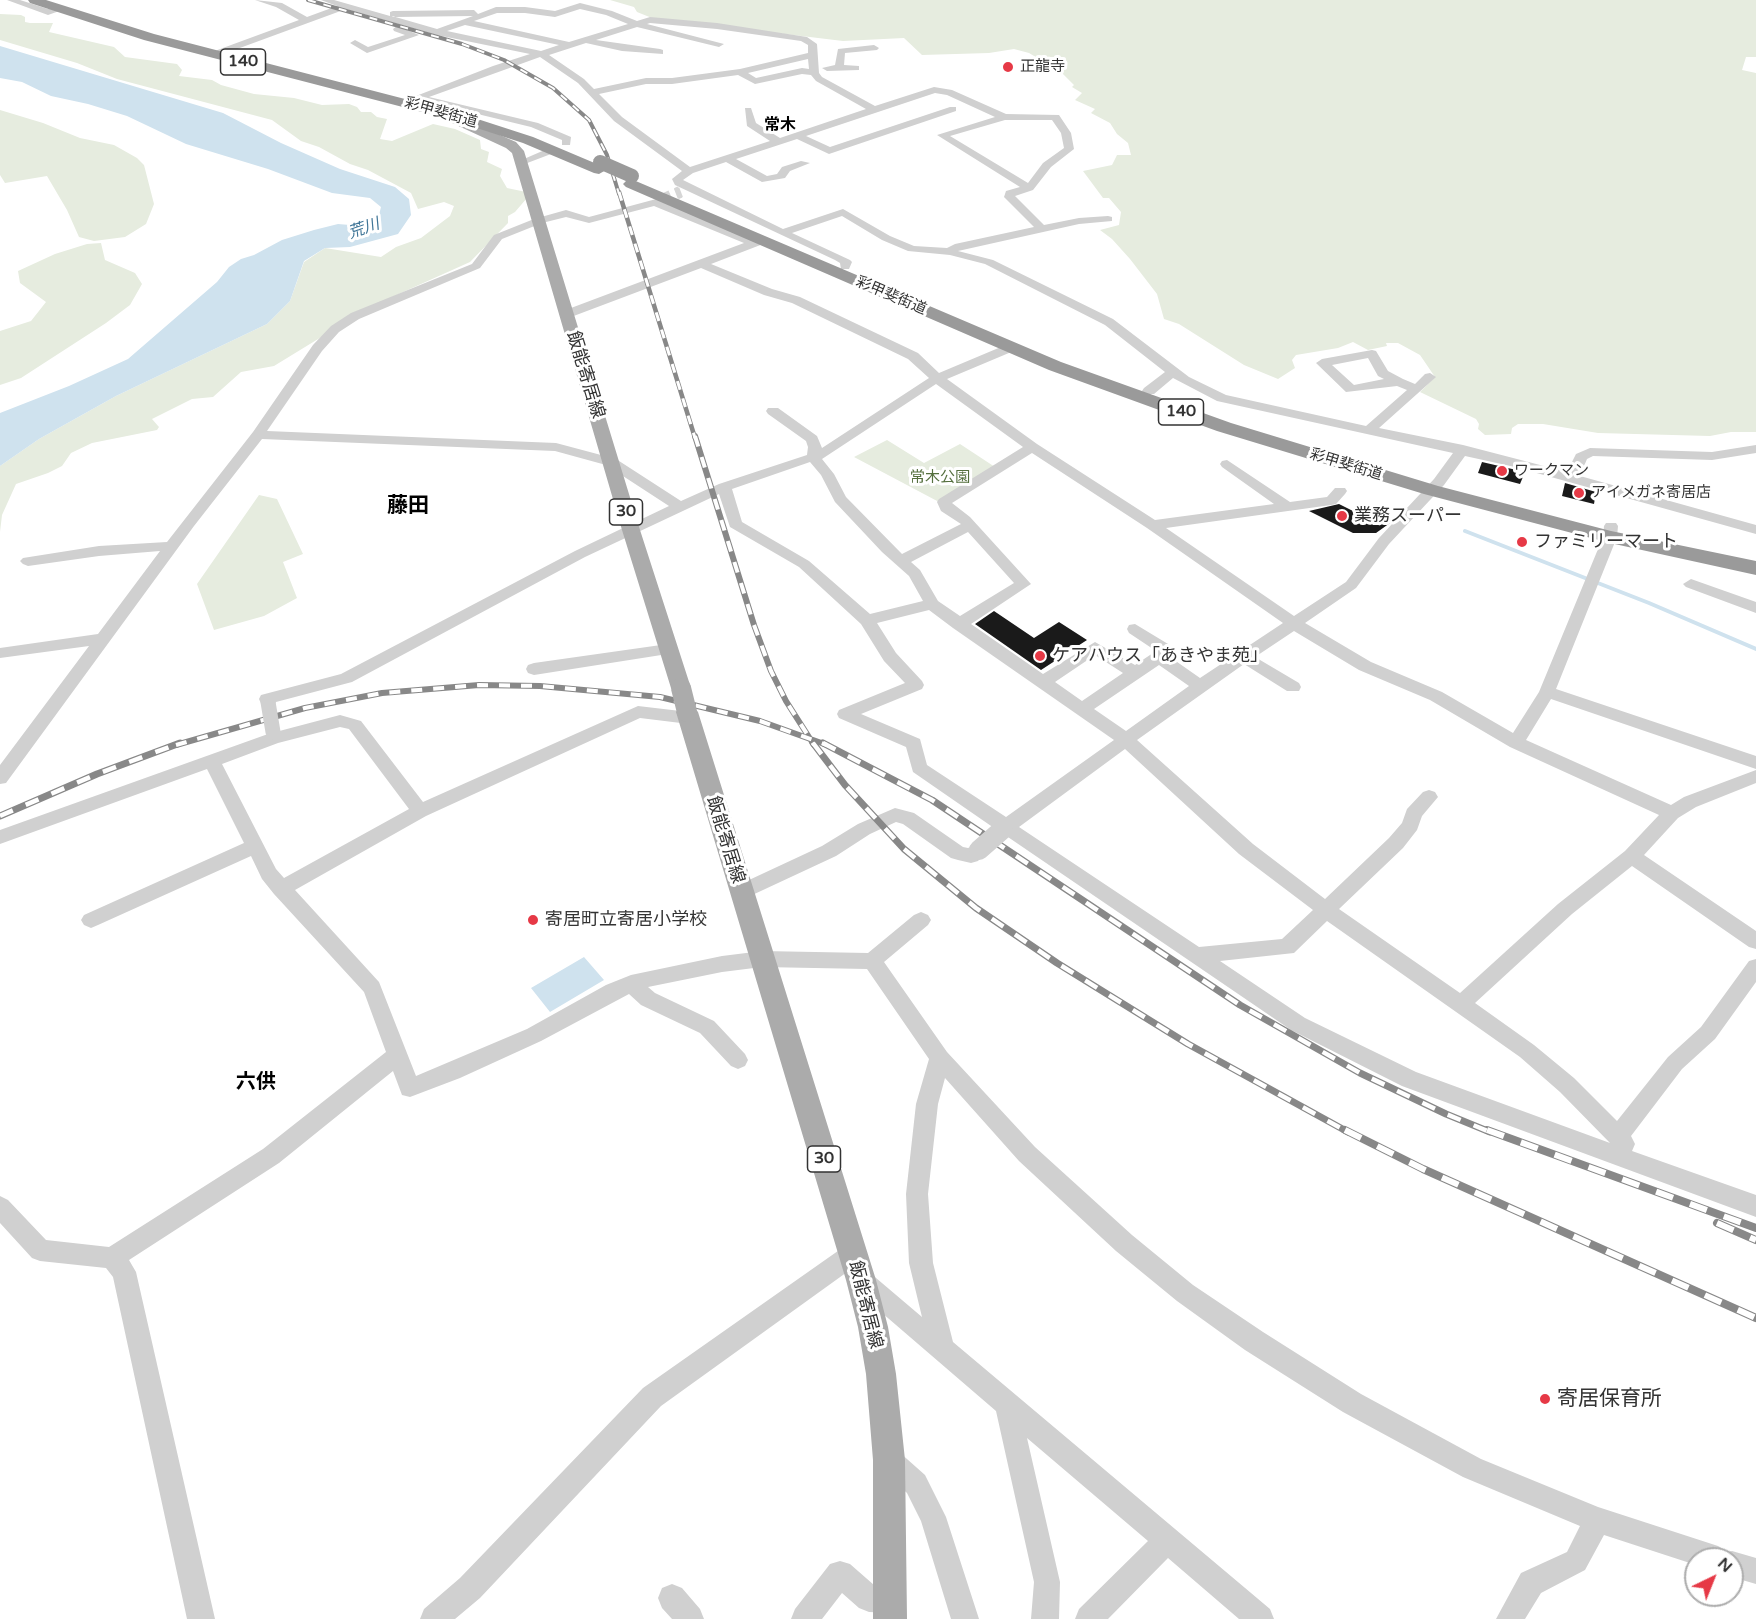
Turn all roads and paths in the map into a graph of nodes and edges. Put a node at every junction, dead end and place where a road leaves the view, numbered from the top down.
1 (11, 0) edge
2 (34, 0) edge
3 (259, 0) edge
4 (325, 0) edge
5 (502, 0) edge
6 (60, 3) edge
7 (345, 6) junction
8 (332, 10) junction
9 (496, 10) junction
10 (380, 15) junction
11 (306, 20) junction
12 (465, 22) junction
13 (636, 24) junction
14 (622, 28) junction
15 (748, 30) junction
16 (437, 32) junction
17 (586, 40) junction
18 (187, 43) junction
19 (355, 43) dead end
20 (571, 45) junction
21 (874, 48) dead end
22 (636, 50) junction
23 (219, 52) junction
24 (660, 52) dead end
25 (542, 54) junction
26 (812, 55) junction
27 (769, 64) junction
28 (838, 67) junction
29 (856, 68) dead end
30 (740, 72) junction
31 (814, 72) junction
32 (783, 75) junction
33 (593, 92) junction
34 (924, 93) junction
35 (411, 99) junction
36 (973, 102) junction
37 (952, 109) junction
38 (748, 110) dead end
39 (875, 110) junction
40 (458, 114) junction
41 (1004, 117) junction
42 (796, 135) junction
43 (778, 141) junction
44 (566, 143) dead end
45 (548, 152) dead end
46 (728, 159) junction
47 (522, 162) junction
48 (805, 163) dead end
49 (689, 171) junction
50 (1029, 188) junction
51 (1108, 219) dead end
52 (538, 221) junction
53 (1042, 229) junction
54 (782, 233) junction
55 (755, 243) junction
56 (950, 252) junction
57 (700, 263) junction
58 (840, 269) junction
59 (567, 314) junction
60 (1012, 347) junction
61 (1173, 372) junction
62 (1430, 377) dead end
63 (938, 379) junction
64 (1398, 382) junction
65 (1417, 389) junction
66 (1149, 391) junction
67 (773, 411) dead end
68 (1369, 430) junction
69 (258, 435) junction
70 (1032, 447) junction
71 (1463, 449) junction
72 (1756, 449) edge
73 (813, 457) junction
74 (611, 462) junction
75 (1227, 464) dead end
76 (1572, 478) junction
77 (1435, 486) junction
78 (724, 487) junction
79 (1340, 491) dead end
80 (680, 507) junction
81 (1289, 508) junction
82 (1152, 525) junction
83 (969, 526) junction
84 (631, 530) junction
85 (1756, 530) edge
86 (1611, 532) junction
87 (172, 546) junction
88 (1756, 557) edge
89 (28, 561) dead end
90 (900, 561) junction
91 (1756, 568) edge
92 (1691, 584) dead end
93 (933, 603) junction
94 (1756, 608) edge
95 (867, 620) junction
96 (959, 624) junction
97 (1295, 624) junction
98 (1135, 629) dead end
99 (105, 639) junction
100 (668, 649) junction
101 (0, 653) edge
102 (1159, 657) junction
103 (1244, 657) junction
104 (534, 669) dead end
105 (1135, 673) junction
106 (1043, 682) junction
107 (1200, 686) junction
108 (1293, 687) dead end
109 (1547, 692) junction
110 (686, 706) junction
111 (1082, 709) junction
112 (274, 735) junction
113 (1125, 739) junction
114 (1516, 743) junction
115 (211, 760) junction
116 (1756, 763) edge
117 (1756, 776) edge
118 (0, 778) edge
119 (1429, 797) dead end
120 (420, 811) junction
121 (1672, 813) junction
122 (1005, 827) junction
123 (0, 837) edge
124 (254, 847) junction
125 (1632, 856) junction
126 (280, 889) junction
127 (741, 892) junction
128 (1325, 909) junction
129 (91, 920) dead end
130 (921, 920) dead end
131 (1756, 941) edge
132 (1194, 955) junction
133 (762, 959) junction
134 (872, 962) junction
135 (1756, 967) edge
136 (631, 983) junction
137 (1461, 1004) junction
138 (397, 1056) junction
139 (940, 1058) junction
140 (738, 1060) dead end
141 (1618, 1136) junction
142 (1637, 1163) junction
143 (1756, 1206) edge
144 (0, 1207) edge
145 (112, 1258) junction
146 (857, 1267) junction
147 (942, 1348) junction
148 (1007, 1403) junction
149 (889, 1460) junction
150 (1598, 1520) junction
151 (1167, 1540) junction
152 (1684, 1548) edge
153 (672, 1598) dead end
154 (890, 1609) edge
155 (201, 1619) edge
156 (434, 1619) edge
157 (690, 1619) edge
158 (805, 1619) edge
159 (965, 1619) edge
160 (1045, 1619) edge
161 (1089, 1619) edge
162 (1260, 1619) edge
163 (1510, 1619) edge

1 - 6 street
2 - 6 highway, 彩甲斐街道 / 140
3 - 11 street
4 - 7 street
5 - 9 street
6 - 18 highway, 140
6 - 18 highway, 彩甲斐街道 / 140
7 - 8 street
7 - 10 street
8 - 11 street
8 - 19 street
9 - 10 street
9 - 12 street
9 - 13 street
10 - 16 street
11 - 23 street
12 - 16 street
12 - 20 street
13 - 14 street
13 - 15 street
13 - 15 street
14 - 17 street
14 - 22 street
15 - 26 street
16 - 25 street
17 - 20 street
17 - 22 street
18 - 23 highway, 彩甲斐街道 / 140
20 - 25 street
21 - 28 street
22 - 24 street
23 - 35 highway, 彩甲斐街道 / 140
25 - 33 street
25 - 35 street
26 - 27 street
26 - 31 street
27 - 30 street
27 - 32 street
28 - 29 street
28 - 31 street
30 - 32 street
30 - 33 street
31 - 32 street
31 - 39 street
33 - 49 street
34 - 36 street
34 - 37 street
34 - 39 street
35 - 40 highway, 彩甲斐街道 / 140
35 - 44 street
36 - 37 street
36 - 41 street
37 - 42 street
38 - 43 street
39 - 42 street
40 - 47 main road, 飯能寄居線 / 30
40 - 58 highway, 彩甲斐街道 / 140
41 - 50 street
41 - 50 street
42 - 43 street
43 - 46 street
45 - 47 street
46 - 48 street
46 - 49 street
47 - 52 main road, 飯能寄居線 / 30
49 - 54 street
50 - 53 street
51 - 53 street
52 - 55 street
52 - 59 main road, 飯能寄居線 / 30
52 - 69 street
53 - 56 street
54 - 56 street
54 - 58 street
55 - 57 street
55 - 58 street
56 - 61 street
57 - 59 street
57 - 63 street
58 - 60 highway, 彩甲斐街道 / 140
58 - 66 highway, 彩甲斐街道 / 140
59 - 74 main road, 飯能寄居線 / 30
60 - 63 street
60 - 77 highway, 彩甲斐街道 / 140
61 - 66 street
61 - 68 street
62 - 65 street
63 - 70 street
63 - 73 street
64 - 64 street
64 - 65 street
65 - 68 street
66 - 77 highway, 彩甲斐街道 / 140
67 - 73 street
68 - 71 street
69 - 74 street
69 - 87 street
70 - 82 street
70 - 83 street
71 - 76 street
71 - 77 street
72 - 76 street
73 - 78 street
73 - 90 street
74 - 80 street
74 - 84 main road, 飯能寄居線 / 30
75 - 81 street
76 - 85 street
77 - 86 highway, 彩甲斐街道 / 140
77 - 97 street
78 - 80 street
78 - 95 street
79 - 81 street
80 - 84 street
81 - 82 street
82 - 97 street
83 - 90 street
83 - 96 street
84 - 100 main road, 飯能寄居線 / 30
84 - 112 street, bridge
86 - 88 highway, 彩甲斐街道 / 140
86 - 91 highway, 彩甲斐街道 / 140
86 - 109 street
87 - 89 street
87 - 99 street
90 - 93 street
92 - 94 street
93 - 95 street
93 - 96 street
95 - 122 street
96 - 106 street
97 - 103 street
97 - 114 street
98 - 102 street
99 - 101 street
99 - 118 street
100 - 104 street
100 - 110 main road, 飯能寄居線 / 30
102 - 105 street
102 - 107 street
103 - 107 street
103 - 108 street
105 - 106 street
105 - 111 street
106 - 111 street
107 - 113 street
109 - 114 street
109 - 116 street
110 - 120 street
110 - 127 main road, 飯能寄居線 / 30
111 - 113 street
112 - 115 street
112 - 120 street
113 - 122 street
113 - 128 street
114 - 121 street
115 - 123 street
115 - 124 street
117 - 121 street
119 - 128 street
120 - 126 street
121 - 125 street
122 - 127 street, bridge
122 - 132 street
124 - 126 street
124 - 129 street
125 - 131 street
125 - 137 street
126 - 138 street
127 - 133 main road, 飯能寄居線 / 30
128 - 132 street
128 - 137 street
130 - 134 street
132 - 142 street
133 - 134 street
133 - 136 street
133 - 146 main road, 飯能寄居線 / 30
134 - 139 street
135 - 141 street
136 - 138 street
136 - 140 street
137 - 141 street
138 - 145 street
139 - 147 street
139 - 150 street
141 - 142 street
142 - 143 street
144 - 145 street
145 - 155 street
146 - 147 street
146 - 149 main road, 飯能寄居線 / 30
146 - 156 street
147 - 148 street
148 - 151 street
148 - 160 street
149 - 154 main road, 飯能寄居線 / 30
149 - 159 street
150 - 152 street
150 - 163 street
151 - 161 street
151 - 162 street
153 - 157 street
154 - 158 street

